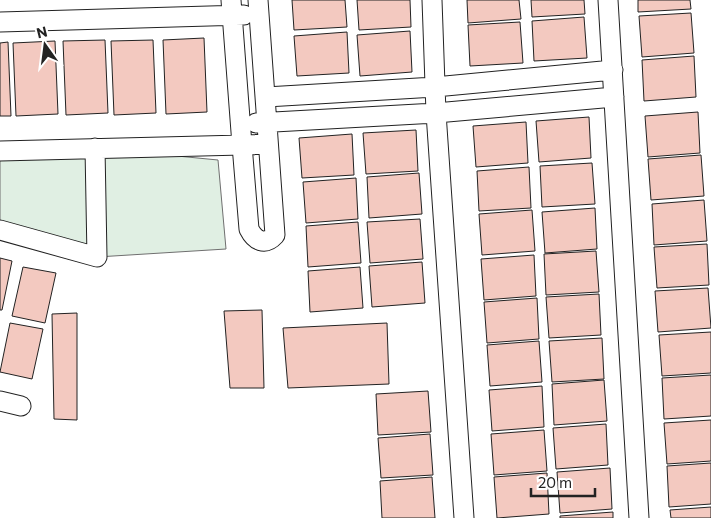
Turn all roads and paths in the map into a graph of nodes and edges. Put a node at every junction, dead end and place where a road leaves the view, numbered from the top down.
1 (432, 0) edge
2 (608, 0) edge
3 (259, 7) edge
4 (232, 8) edge
5 (0, 22) edge
6 (613, 70) junction
7 (435, 87) junction
8 (266, 97) junction
9 (614, 97) junction
10 (436, 113) junction
11 (267, 122) junction
12 (240, 124) junction
13 (268, 144) junction
14 (242, 145) junction
15 (95, 148) junction
16 (0, 150) edge
17 (0, 230) edge
18 (0, 401) edge
19 (21, 406) dead end
20 (464, 518) edge
21 (639, 518) edge

1 - 7 street
2 - 6 street
3 - 4 street
3 - 8 street
4 - 5 street
4 - 12 street
6 - 7 street
6 - 9 street
7 - 8 street
7 - 10 street
8 - 11 street
9 - 10 street
9 - 21 street
10 - 11 street
10 - 20 street
11 - 12 street
11 - 13 street
12 - 14 street
13 - 14 street
13 - 14 street
14 - 15 street
15 - 16 street
15 - 17 street
18 - 19 street

